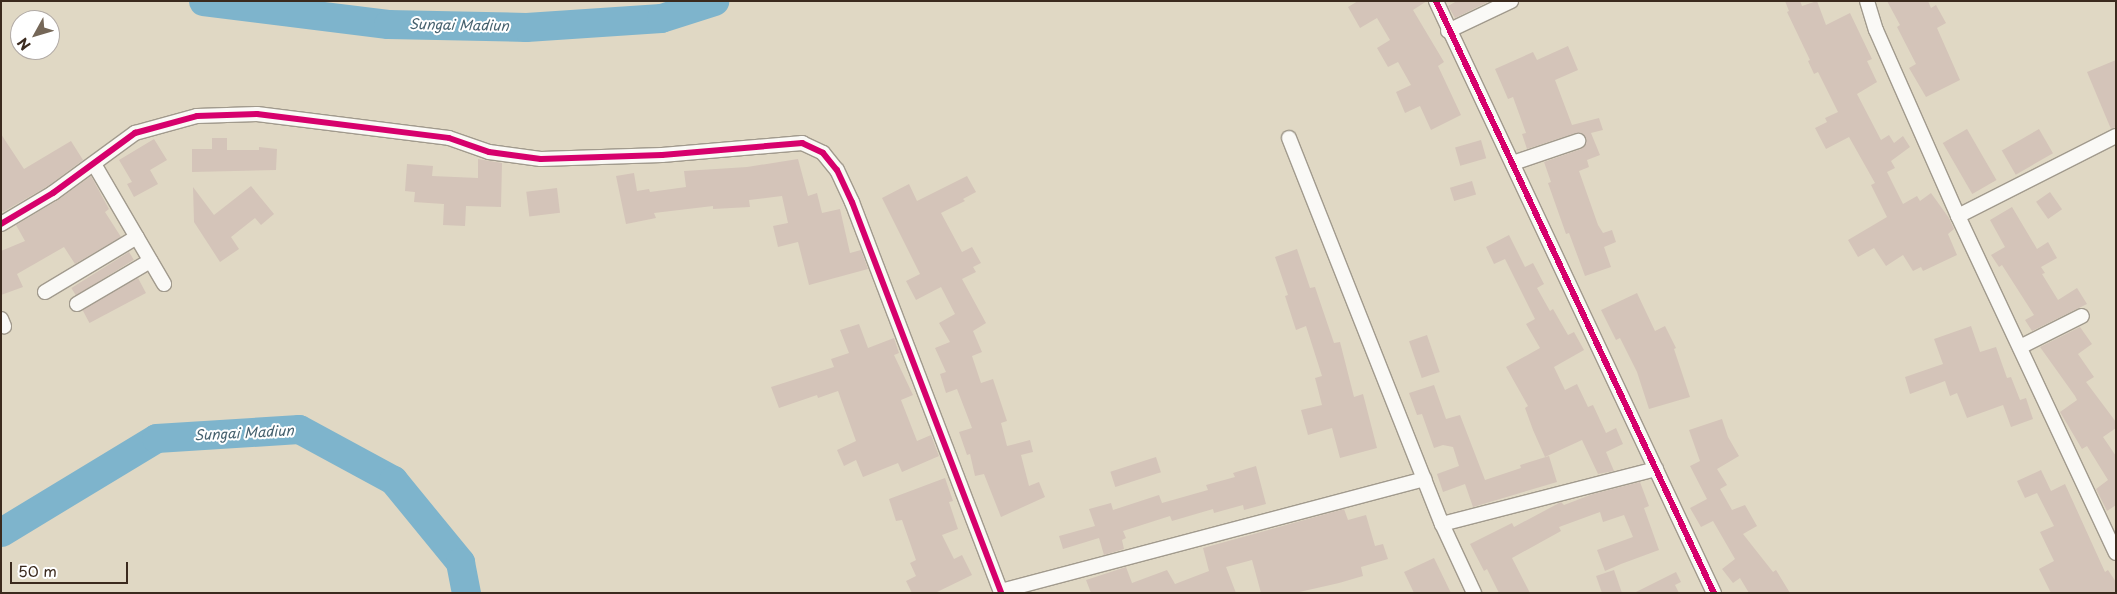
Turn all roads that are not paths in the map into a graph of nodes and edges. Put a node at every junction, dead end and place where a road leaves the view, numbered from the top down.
1 (1436, 1) edge
2 (1511, 1) edge
3 (1867, 1) edge
4 (1448, 31) junction
5 (2116, 136) edge
6 (1289, 138) dead end
7 (1578, 141) dead end
8 (1513, 163) junction
9 (94, 164) junction
10 (1958, 216) junction
11 (1, 224) edge
12 (137, 237) junction
13 (150, 260) junction
14 (164, 284) dead end
15 (45, 292) dead end
16 (77, 304) dead end
17 (2082, 316) dead end
18 (2020, 347) junction
19 (1656, 469) junction
20 (1424, 479) junction
21 (1442, 524) junction
22 (2116, 553) edge
23 (1001, 592) edge
24 (1474, 593) edge
25 (1714, 593) edge

1 - 4 street
2 - 4 street
3 - 10 street
4 - 8 street
5 - 10 street
6 - 20 street
7 - 8 street
8 - 19 street
9 - 11 street
9 - 12 street
9 - 23 street
10 - 18 street
12 - 13 street
12 - 15 street
13 - 14 street
13 - 16 street
17 - 18 street
18 - 22 street
19 - 21 street
19 - 25 street
20 - 21 street
20 - 23 street
21 - 24 street

